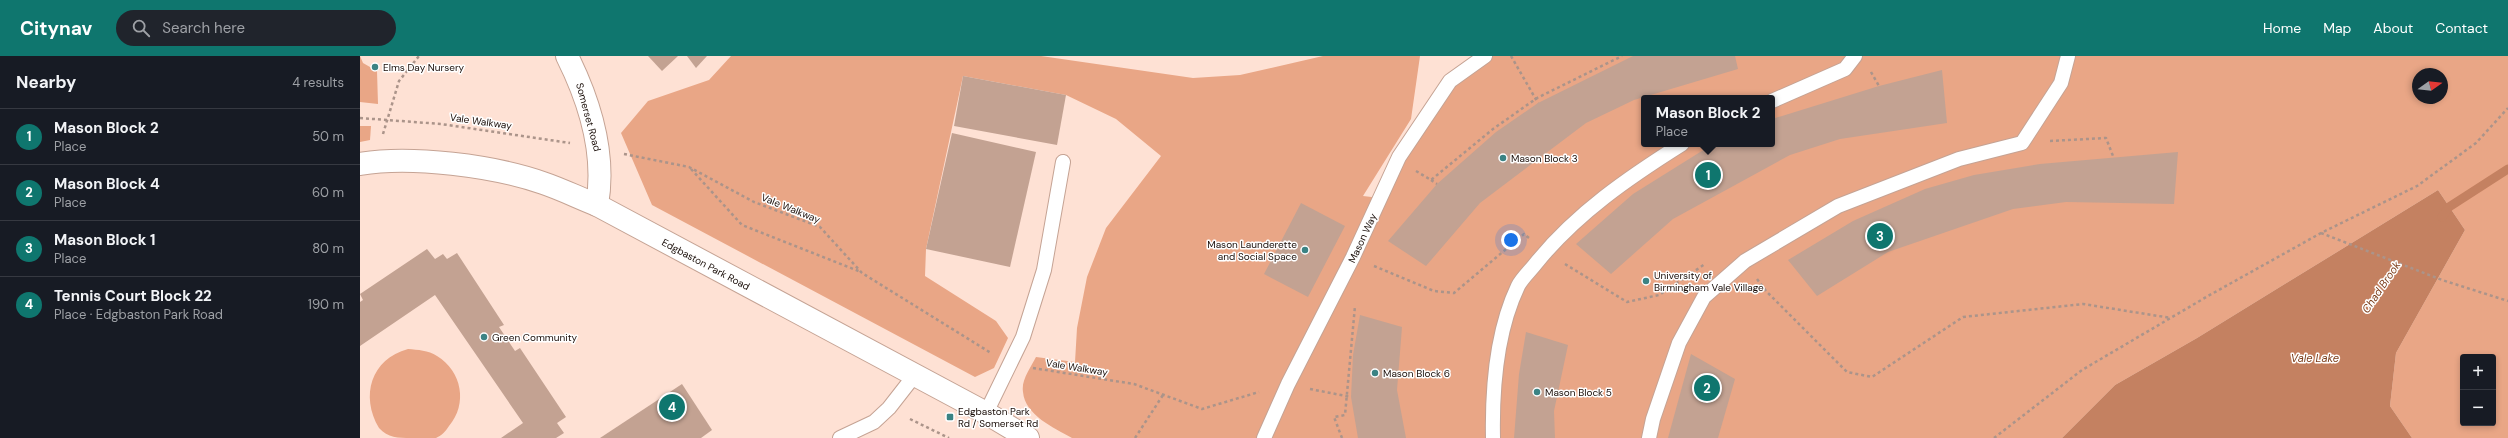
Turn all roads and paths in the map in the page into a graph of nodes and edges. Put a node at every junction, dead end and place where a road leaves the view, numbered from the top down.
1 (418, 56) edge
2 (568, 56) edge
3 (1485, 56) edge
4 (1510, 56) edge
5 (1622, 56) edge
6 (1855, 56) edge
7 (2068, 56) edge
8 (1537, 98) junction
9 (1775, 100) edge
10 (1538, 103) dead end
11 (2508, 108) edge
12 (360, 118) edge
13 (388, 120) junction
14 (2022, 143) junction
15 (1677, 147) edge
16 (599, 150) junction
17 (2113, 156) dead end
18 (1063, 162) dead end
19 (367, 163) edge
20 (689, 167) junction
21 (1413, 169) dead end
22 (1431, 180) junction
23 (1437, 184) dead end
24 (597, 205) junction
25 (2321, 233) junction
26 (1545, 252) junction
27 (1353, 257) junction
28 (1710, 260) dead end
29 (1745, 261) junction
30 (862, 272) junction
31 (2508, 301) edge
32 (1355, 304) dead end
33 (2171, 318) junction
34 (1008, 364) junction
35 (914, 376) junction
36 (1288, 384) junction
37 (1163, 395) junction
38 (1347, 397) junction
39 (1351, 397) dead end
40 (889, 408) junction
41 (986, 413) junction
42 (840, 438) edge
43 (949, 438) edge
44 (1028, 438) edge
45 (1135, 438) edge
46 (1264, 438) edge
47 (1342, 438) edge
48 (1493, 438) edge
49 (1649, 438) edge
50 (1994, 438) edge

1 - 13 path
2 - 16 street, Somerset Road
3 - 27 lane, Mason Way
4 - 8 path
5 - 8 path
6 - 9 lane
7 - 14 lane
8 - 10 path
8 - 22 path
11 - 25 path
12 - 13 path, Vale Walkway
13 - 16 path, Vale Walkway
13 - 19 path
14 - 17 path
14 - 29 lane
15 - 26 lane
16 - 20 path, Vale Walkway
16 - 24 street, Somerset Road
18 - 34 lane
19 - 24 street, Edgbaston Park Road
20 - 30 path, Vale Walkway
20 - 30 path
21 - 22 path
22 - 23 path
24 - 35 street, Edgbaston Park Road
25 - 31 path
25 - 33 path
26 - 27 path
26 - 28 path
26 - 48 lane
27 - 36 lane, Mason Way
29 - 33 path
29 - 49 lane
30 - 34 path, Vale Walkway
32 - 38 path
33 - 50 path
34 - 37 path, Vale Walkway
34 - 41 lane
35 - 40 lane
35 - 41 street, Edgbaston Park Road
36 - 37 path, Vale Walkway
36 - 38 path
36 - 46 lane, Mason Way
37 - 45 path
38 - 39 path
38 - 47 path
40 - 42 lane
40 - 43 path
41 - 44 street, Edgbaston Park Road

